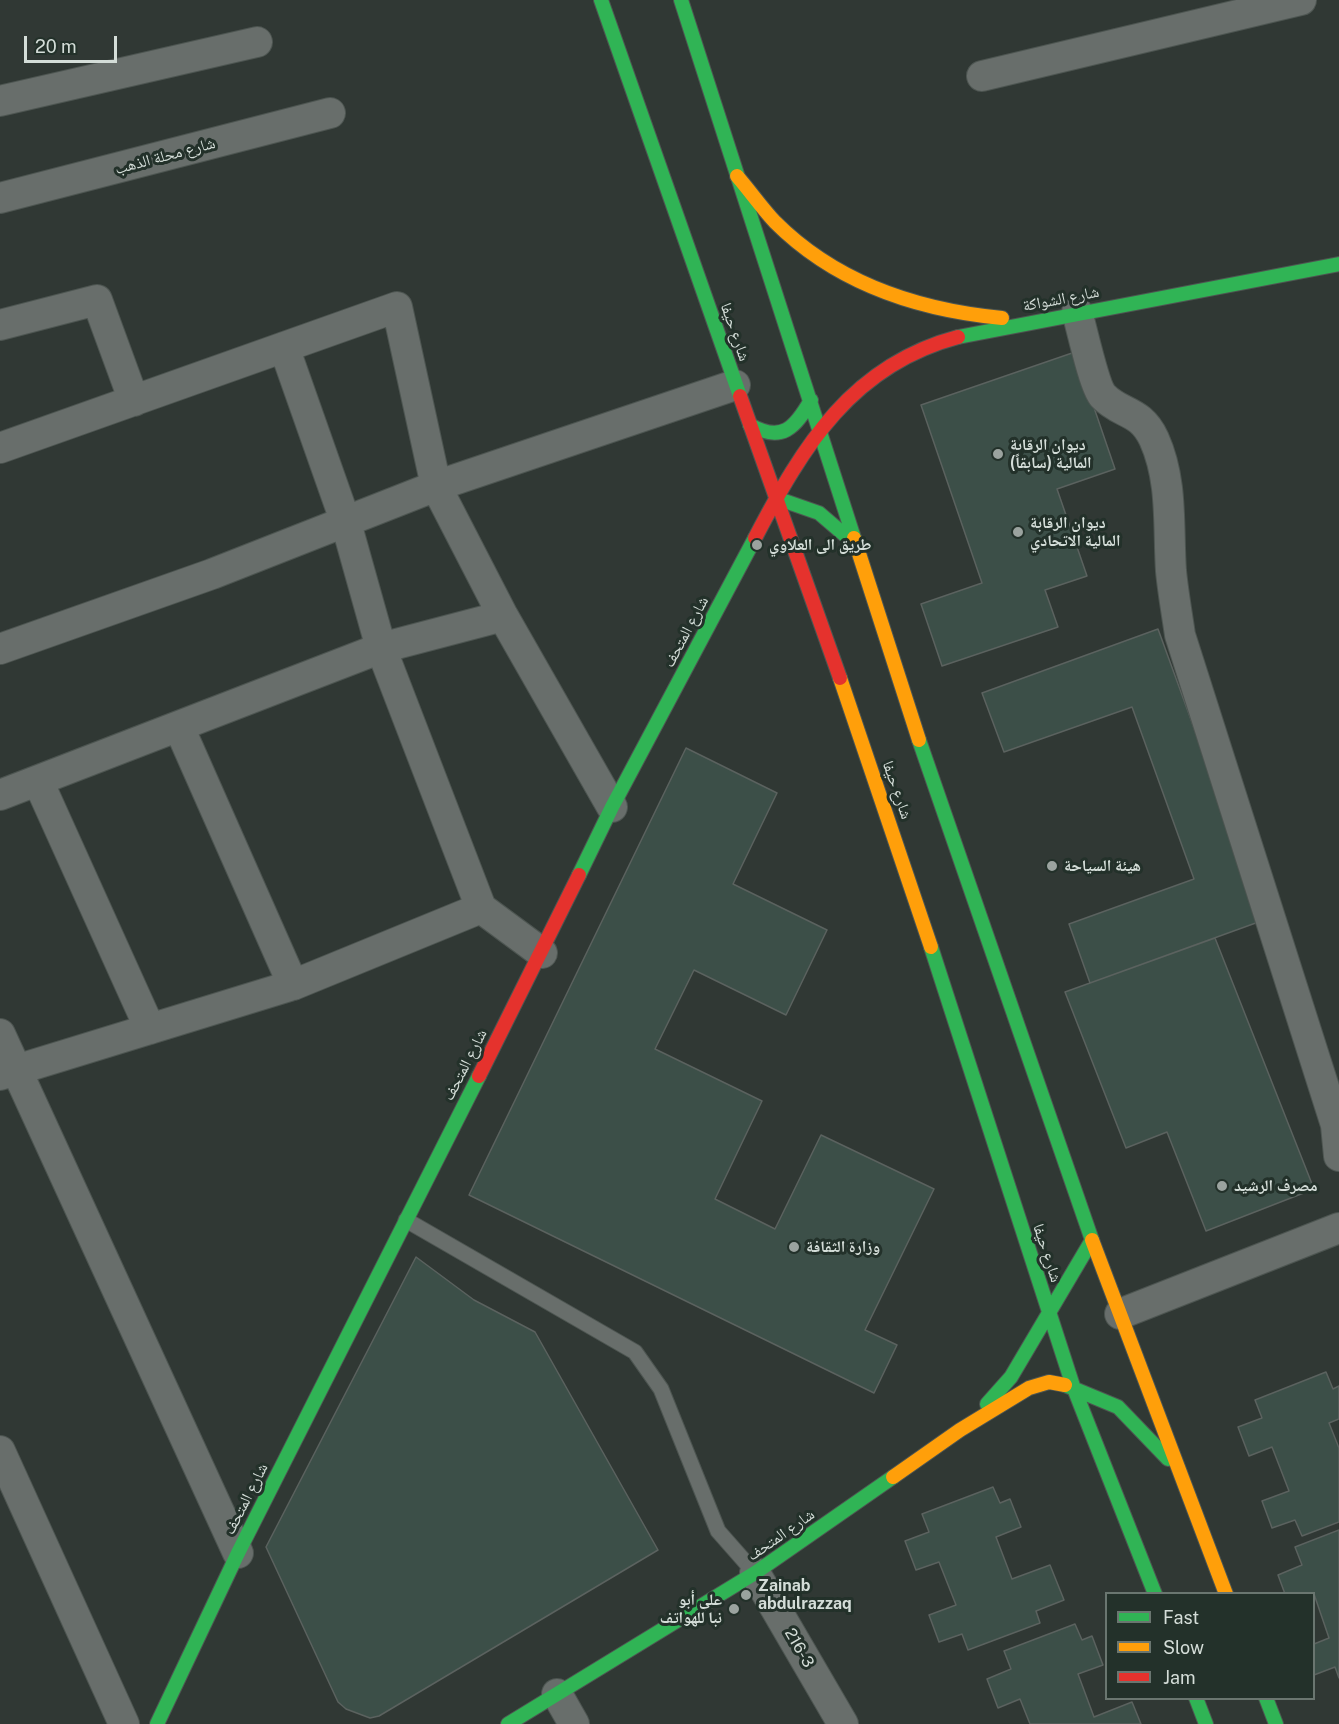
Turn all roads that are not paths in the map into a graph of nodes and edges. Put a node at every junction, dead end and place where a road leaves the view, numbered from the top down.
1 (601, 0) edge
2 (682, 0) edge
3 (1301, 0) edge
4 (258, 42) dead end
5 (982, 76) dead end
6 (0, 101) edge
7 (330, 113) dead end
8 (737, 176) junction
9 (0, 198) edge
10 (1339, 264) edge
11 (1077, 312) junction
12 (1036, 320) junction
13 (0, 325) edge
14 (284, 347) junction
15 (735, 385) junction
16 (811, 400) junction
17 (134, 401) junction
18 (750, 425) junction
19 (820, 431) junction
20 (0, 448) edge
21 (436, 486) junction
22 (776, 498) junction
23 (346, 523) junction
24 (854, 543) junction
25 (504, 616) junction
26 (381, 648) junction
27 (0, 649) edge
28 (179, 727) junction
29 (38, 781) junction
30 (0, 795) edge
31 (612, 807) junction
32 (481, 909) junction
33 (542, 953) junction
34 (293, 985) junction
35 (150, 1029) junction
36 (0, 1034) edge
37 (9, 1071) edge
38 (1338, 1116) edge
39 (1339, 1156) edge
40 (406, 1220) junction
41 (1339, 1228) edge
42 (1092, 1240) junction
43 (1050, 1314) junction
44 (1120, 1314) junction
45 (1072, 1386) junction
46 (960, 1431) junction
47 (0, 1451) edge
48 (1179, 1470) junction
49 (238, 1553) junction
50 (755, 1573) junction
51 (1155, 1592) edge
52 (1226, 1592) edge
53 (558, 1694) junction
54 (1197, 1700) edge
55 (1267, 1700) edge
56 (124, 1724) edge
57 (157, 1724) edge
58 (508, 1724) edge
59 (574, 1724) edge
60 (843, 1724) edge
61 (1206, 1724) edge
62 (1275, 1724) edge

1 - 15 main road, شارع حيفا
2 - 8 main road
3 - 5 street
4 - 6 street
7 - 9 street, شارع محلة الذهب
8 - 12 main road
8 - 16 main road
10 - 11 main road, شارع الشواكة
11 - 12 main road, شارع الشواكة
11 - 38 street
12 - 19 main road, شارع الشواكة
13 - 17 street
14 - 17 street
14 - 21 street
14 - 23 street
15 - 18 main road, شارع حيفا
15 - 21 street
16 - 18 main road
16 - 19 main road
17 - 20 street
18 - 22 main road, شارع حيفا
19 - 22 main road, شارع المتحف
19 - 24 main road
21 - 23 street
21 - 25 street
22 - 24 main road
22 - 31 main road, شارع المتحف
22 - 43 main road, شارع حيفا
23 - 26 street
23 - 27 street
24 - 42 main road
25 - 26 street
25 - 31 street
26 - 28 street
26 - 32 street
28 - 29 street
28 - 34 street
29 - 30 street
29 - 35 street
31 - 33 main road, شارع المتحف
32 - 33 street
32 - 34 street
33 - 40 main road, شارع المتحف
34 - 35 street
35 - 37 street
36 - 37 street
37 - 49 street
38 - 39 street
40 - 49 main road, شارع المتحف
40 - 50 lane
41 - 44 street
42 - 43 main road
42 - 44 main road
43 - 45 main road, شارع حيفا
43 - 46 main road
44 - 48 main road
45 - 46 main road, شارع المتحف
45 - 48 main road
45 - 51 main road, شارع حيفا
46 - 50 main road, شارع المتحف
47 - 56 street
48 - 52 main road
49 - 57 main road, شارع المتحف
50 - 53 main road, شارع المتحف
50 - 60 street, 216-3
53 - 58 main road, شارع المتحف
53 - 59 street
54 - 61 main road
55 - 62 main road

